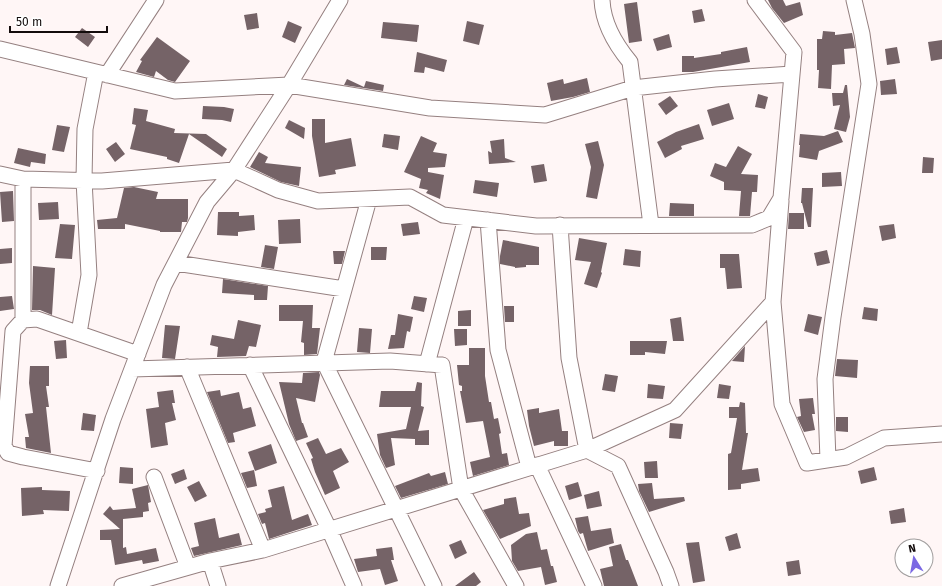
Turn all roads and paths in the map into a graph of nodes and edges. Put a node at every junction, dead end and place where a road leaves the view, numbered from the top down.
1 (156, 0) edge
2 (340, 0) edge
3 (602, 0) edge
4 (755, 0) edge
5 (854, 0) edge
6 (0, 49) edge
7 (102, 74) junction
8 (792, 74) junction
9 (289, 85) junction
10 (633, 88) junction
11 (234, 170) junction
12 (0, 174) edge
13 (23, 179) junction
14 (84, 180) junction
15 (781, 198) junction
16 (369, 199) junction
17 (466, 218) junction
18 (488, 220) junction
19 (560, 225) junction
20 (651, 225) junction
21 (176, 263) junction
22 (344, 289) junction
23 (773, 302) junction
24 (12, 327) edge
25 (79, 333) junction
26 (138, 354) junction
27 (324, 362) junction
28 (427, 364) junction
29 (250, 365) junction
30 (187, 367) junction
31 (132, 369) junction
32 (942, 434) edge
33 (587, 450) junction
34 (4, 458) edge
35 (828, 460) junction
36 (533, 466) junction
37 (97, 471) junction
38 (154, 477) dead end
39 (461, 489) junction
40 (397, 508) junction
41 (329, 529) junction
42 (263, 550) junction
43 (210, 562) junction
44 (188, 568) junction
45 (58, 586) edge
46 (122, 586) edge
47 (218, 586) edge
48 (354, 586) edge
49 (434, 586) edge
50 (516, 586) edge
51 (594, 586) edge
52 (671, 586) edge

1 - 7 street
2 - 9 street
3 - 10 street
4 - 8 street
5 - 35 street
6 - 7 street
7 - 9 street
7 - 14 street
8 - 10 street
8 - 15 street
9 - 10 street
9 - 11 street
10 - 20 street
11 - 14 street
11 - 16 street
11 - 21 street
12 - 13 street
13 - 14 street
13 - 24 street
14 - 25 street
15 - 20 street
15 - 23 street
16 - 17 street
16 - 22 street
17 - 18 street
17 - 28 street
18 - 19 street
18 - 36 street
19 - 20 street
19 - 33 street
21 - 22 street
21 - 26 street
22 - 27 street
23 - 33 street
23 - 35 street
24 - 25 street
24 - 34 street
25 - 26 street
26 - 31 street
27 - 28 street
27 - 29 street
27 - 40 street
28 - 39 street
29 - 30 street
29 - 41 street
30 - 31 street
30 - 42 street
31 - 37 street
32 - 35 street
33 - 36 street
33 - 52 street
34 - 37 street
36 - 39 street
36 - 51 street
37 - 45 street
38 - 44 street
39 - 40 street
39 - 50 street
40 - 41 street
40 - 49 street
41 - 42 street
41 - 48 street
42 - 43 street
43 - 44 street
43 - 47 street
44 - 46 street

